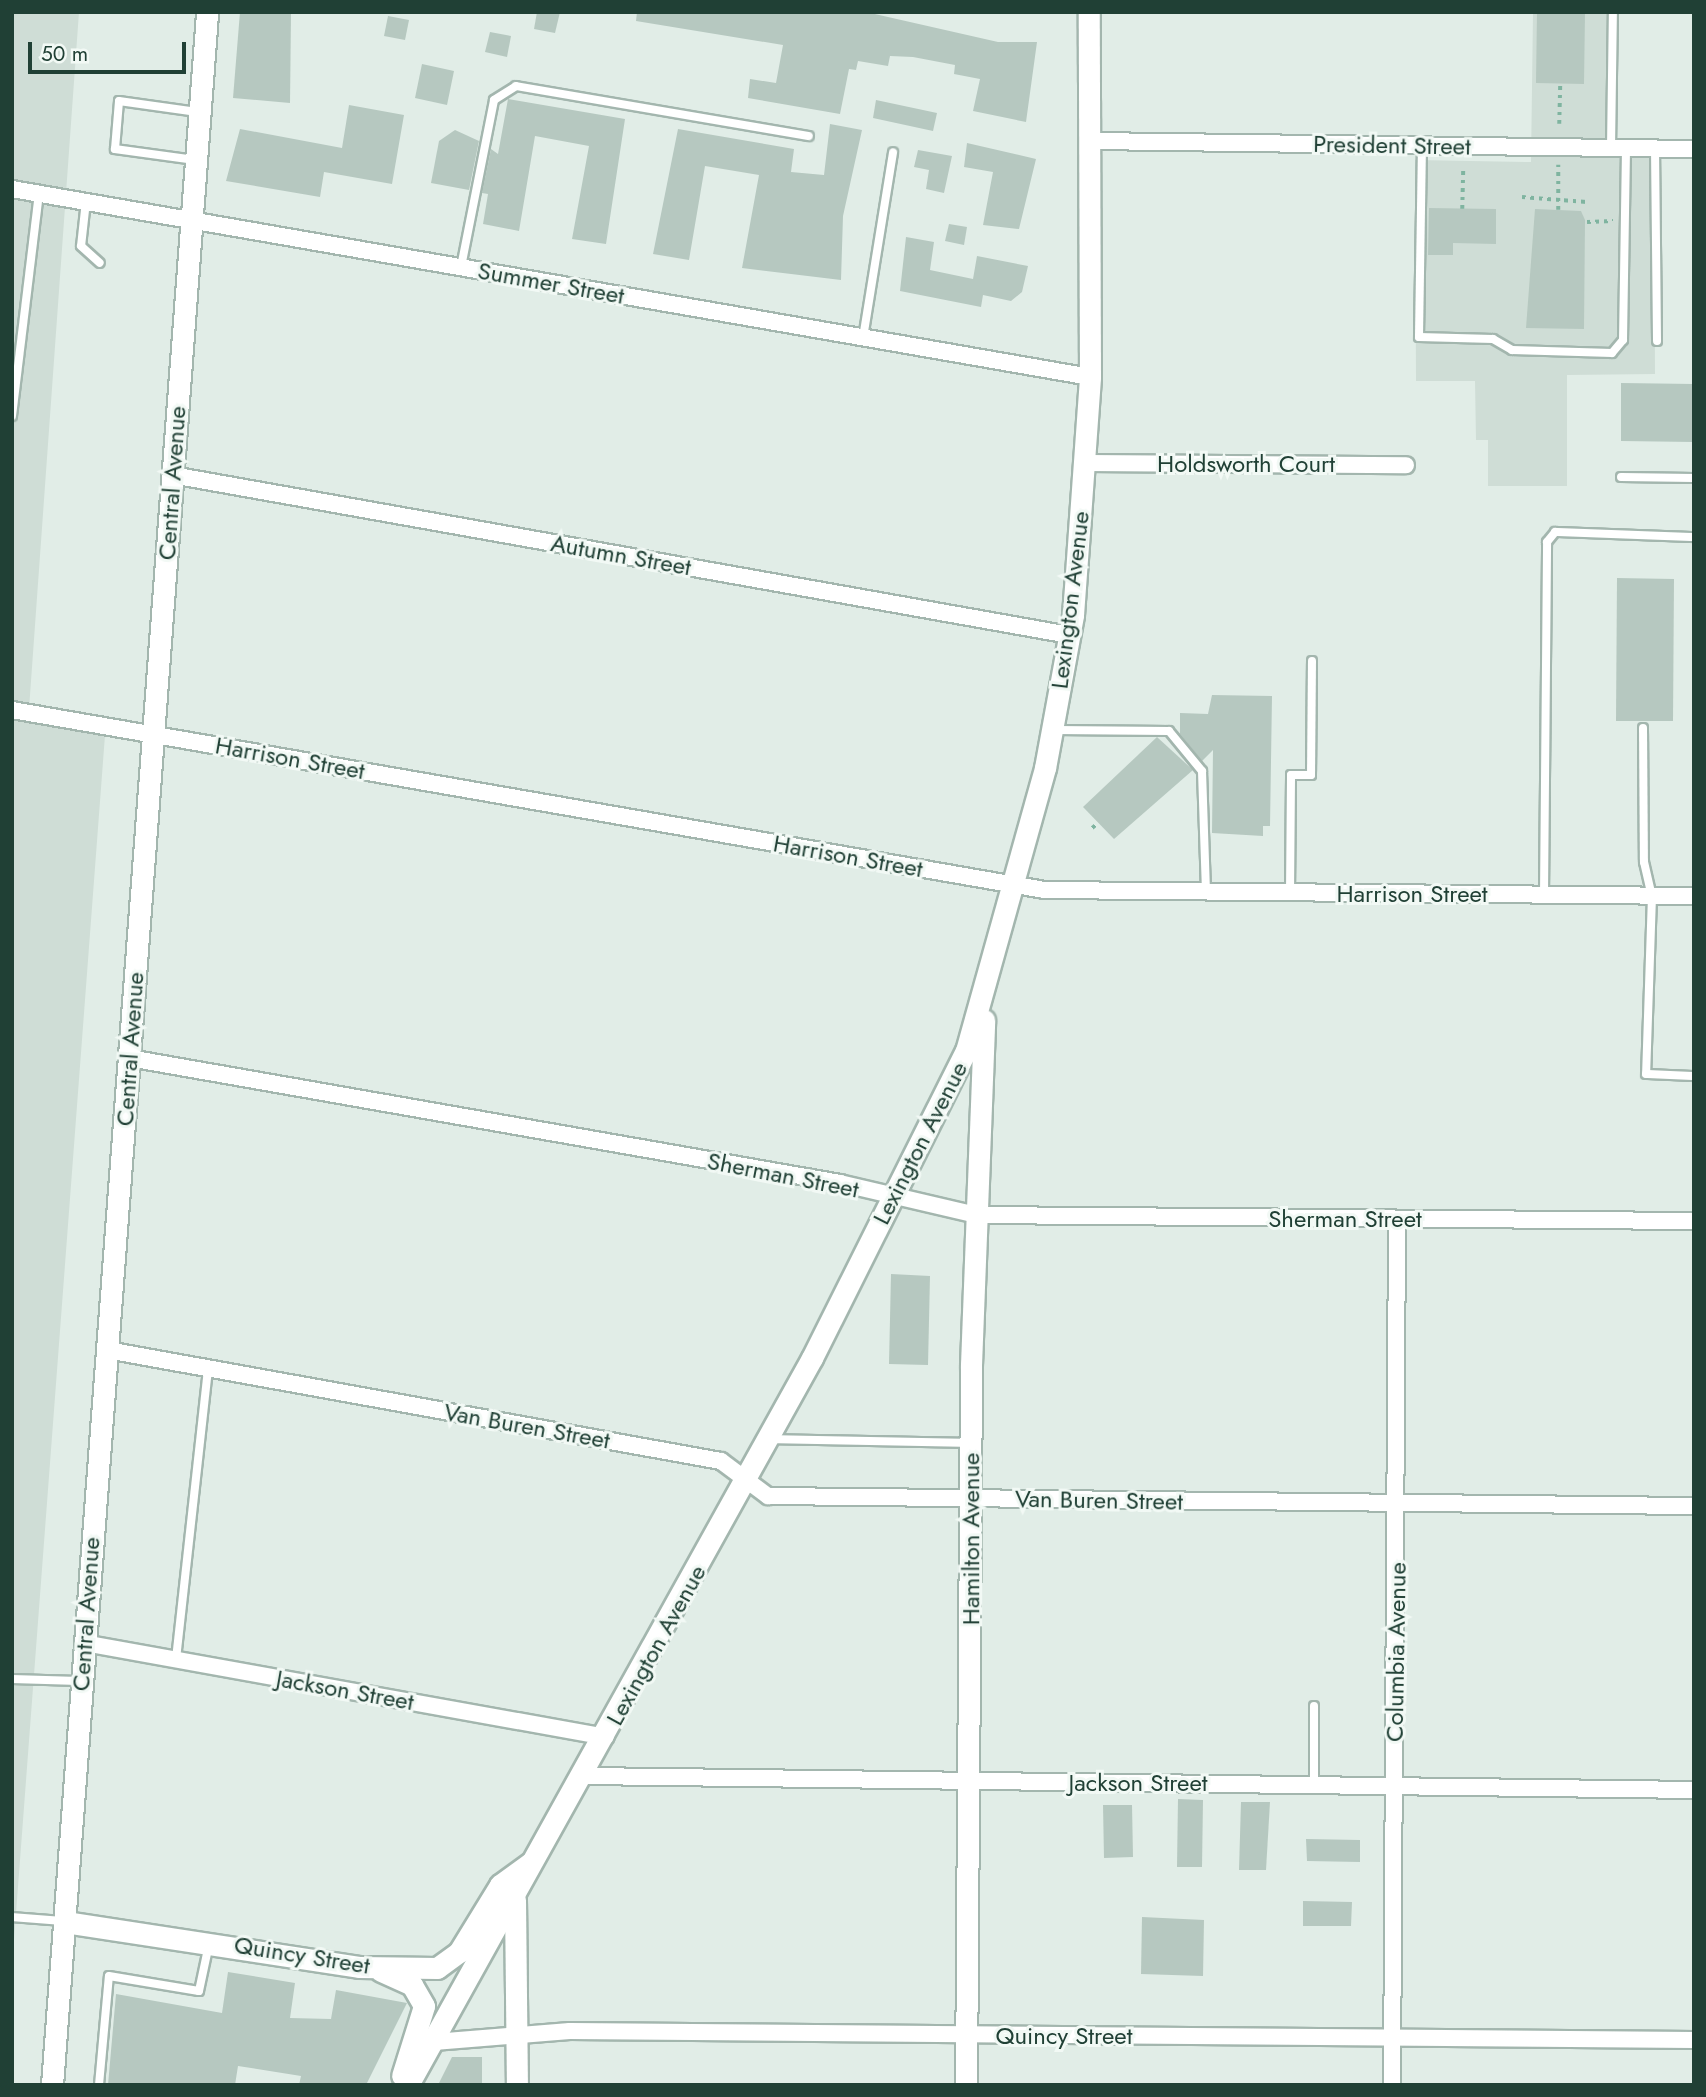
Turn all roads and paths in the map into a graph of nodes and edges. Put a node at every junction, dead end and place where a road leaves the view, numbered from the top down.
1 (207, 12) edge
2 (1088, 12) edge
3 (1613, 12) edge
4 (1560, 83) dead end
5 (200, 112) junction
6 (1559, 124) dead end
7 (809, 136) dead end
8 (1091, 141) junction
9 (1422, 145) junction
10 (1618, 148) junction
11 (1655, 148) junction
12 (1694, 149) edge
13 (893, 152) dead end
14 (197, 160) junction
15 (1558, 163) dead end
16 (1463, 169) dead end
17 (12, 189) edge
18 (39, 193) junction
19 (1522, 197) dead end
20 (1558, 199) junction
21 (86, 201) junction
22 (1587, 202) dead end
23 (1462, 209) dead end
24 (1558, 210) dead end
25 (192, 220) junction
26 (1625, 221) junction
27 (1587, 222) dead end
28 (100, 263) dead end
29 (461, 267) junction
30 (863, 338) junction
31 (1657, 341) dead end
32 (1090, 377) junction
33 (12, 416) edge
34 (1087, 463) junction
35 (1406, 465) dead end
36 (173, 475) junction
37 (1621, 477) dead end
38 (1694, 478) edge
39 (1694, 537) edge
40 (1069, 635) junction
41 (1312, 661) dead end
42 (12, 710) edge
43 (1643, 728) dead end
44 (1052, 730) junction
45 (153, 735) junction
46 (1098, 822) dead end
47 (1092, 828) dead end
48 (1014, 885) junction
49 (1206, 892) junction
50 (1290, 893) junction
51 (1544, 895) junction
52 (1652, 896) junction
53 (1694, 897) edge
54 (985, 994) junction
55 (130, 1058) junction
56 (1694, 1076) edge
57 (894, 1198) junction
58 (976, 1216) junction
59 (1397, 1219) junction
60 (1694, 1221) edge
61 (107, 1350) junction
62 (208, 1369) junction
63 (766, 1439) junction
64 (971, 1443) junction
65 (746, 1480) junction
66 (971, 1498) junction
67 (1398, 1503) junction
68 (1694, 1506) edge
69 (83, 1643) junction
70 (176, 1659) junction
71 (12, 1679) edge
72 (81, 1681) junction
73 (1314, 1706) dead end
74 (606, 1737) junction
75 (583, 1776) junction
76 (969, 1781) junction
77 (1314, 1784) junction
78 (1395, 1784) junction
79 (1694, 1790) edge
80 (531, 1862) junction
81 (515, 1898) junction
82 (12, 1917) edge
83 (65, 1922) junction
84 (210, 1941) junction
85 (359, 1967) junction
86 (517, 2035) junction
87 (967, 2035) junction
88 (1393, 2037) junction
89 (1694, 2040) edge
90 (435, 2042) junction
91 (52, 2085) edge
92 (99, 2085) edge
93 (398, 2085) edge
94 (408, 2085) edge
95 (517, 2085) edge
96 (966, 2085) edge
97 (1392, 2085) edge

1 - 5 main road, Central Avenue
2 - 8 main road, Lexington Avenue
3 - 10 lane
4 - 6 path
5 - 14 main road, Central Avenue
5 - 14 lane
7 - 29 lane
8 - 9 street, President Street
8 - 32 main road, Lexington Avenue
9 - 10 street, President Street
9 - 26 lane
10 - 11 street, President Street
10 - 26 lane
11 - 12 street, President Street
11 - 31 lane
13 - 30 lane
14 - 25 main road, Central Avenue
15 - 20 path
16 - 23 path
17 - 18 street, Summer Street
18 - 21 street, Summer Street
18 - 33 lane
19 - 20 path
20 - 22 path
20 - 24 path
21 - 25 street, Summer Street
21 - 28 lane
25 - 29 street, Summer Street
25 - 36 main road, Central Avenue
26 - 27 path
29 - 30 street, Summer Street
30 - 32 street, Summer Street
32 - 34 main road, Lexington Avenue
34 - 35 street, Holdsworth Court
34 - 40 main road, Lexington Avenue
36 - 40 street, Autumn Street
36 - 45 main road, Central Avenue
37 - 38 lane
39 - 51 lane
40 - 44 main road, Lexington Avenue
41 - 50 lane
42 - 45 street, Harrison Street
43 - 52 lane
44 - 48 main road, Lexington Avenue
44 - 49 lane
45 - 48 street, Harrison Street
45 - 55 main road, Central Avenue
46 - 47 path
48 - 49 street, Harrison Street
48 - 54 main road, Lexington Avenue
49 - 50 street, Harrison Street
50 - 51 street, Harrison Street
51 - 52 street, Harrison Street
52 - 53 street, Harrison Street
52 - 56 lane
54 - 57 main road, Lexington Avenue
54 - 58 main road, Hamilton Avenue
55 - 57 street, Sherman Street
55 - 61 main road, Central Avenue
57 - 58 street, Sherman Street
57 - 63 main road, Lexington Avenue
58 - 59 street, Sherman Street
58 - 64 main road, Hamilton Avenue
59 - 60 street, Sherman Street
59 - 67 street, Columbia Avenue
61 - 62 street, Van Buren Street
61 - 69 main road, Central Avenue
62 - 65 street, Van Buren Street
62 - 70 lane
63 - 64 lane
63 - 65 main road, Lexington Avenue
64 - 66 main road, Hamilton Avenue
65 - 66 street, Van Buren Street
65 - 74 main road, Lexington Avenue
66 - 67 street, Van Buren Street
66 - 76 main road, Hamilton Avenue
67 - 68 street, Van Buren Street
67 - 78 street, Columbia Avenue
69 - 70 street, Jackson Street
69 - 72 main road, Central Avenue
70 - 74 street, Jackson Street
71 - 72 lane
72 - 83 main road, Central Avenue
73 - 77 lane
74 - 75 main road, Lexington Avenue
75 - 76 street, Jackson Street
75 - 80 main road, Lexington Avenue
76 - 77 street, Jackson Street
76 - 87 main road, Hamilton Avenue
77 - 78 street, Jackson Street
78 - 79 street, Jackson Street
78 - 88 street, Columbia Avenue
80 - 81 main road, Lexington Avenue
80 - 85 main road, Quincy Street
81 - 86 main road
81 - 90 main road, Lexington Avenue
82 - 83 lane
83 - 84 main road, Quincy Street
83 - 91 main road, Central Avenue
84 - 85 main road, Quincy Street
84 - 92 lane
85 - 93 main road
86 - 87 street, Quincy Street
86 - 90 street, Quincy Street
86 - 95 main road
87 - 88 street, Quincy Street
87 - 96 main road, Hamilton Avenue
88 - 89 street, Quincy Street
88 - 97 street, Columbia Avenue
90 - 94 main road, Lexington Avenue

